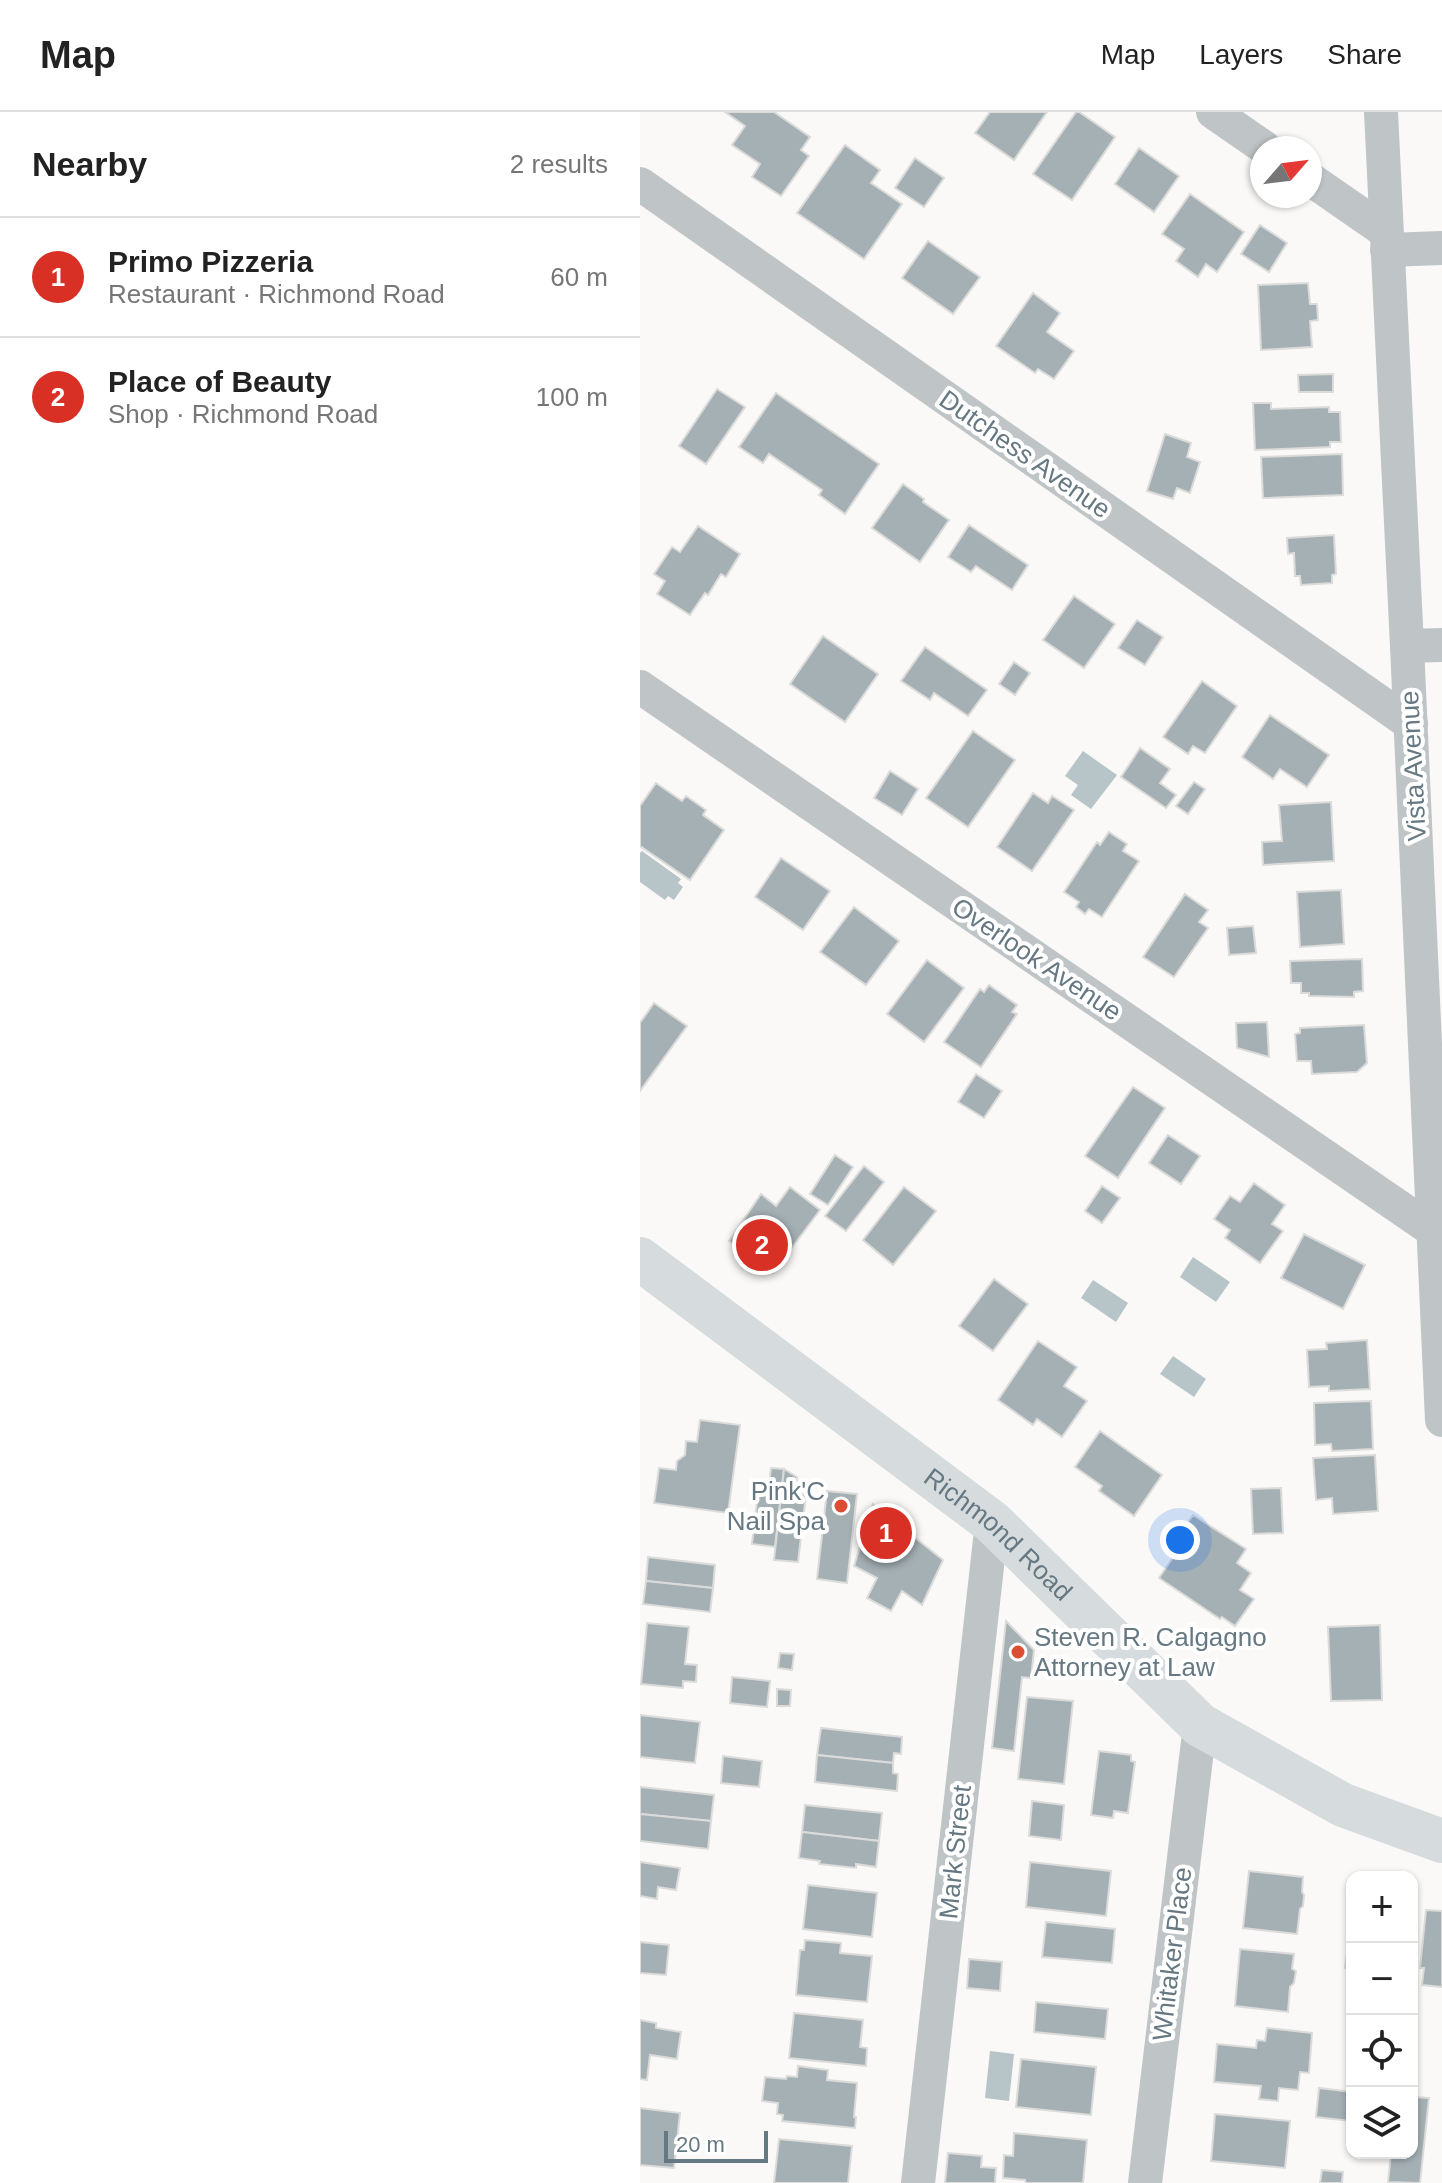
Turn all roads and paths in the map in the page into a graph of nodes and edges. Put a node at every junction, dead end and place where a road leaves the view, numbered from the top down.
1 (1213, 112) edge
2 (1381, 112) edge
3 (1250, 138) edge
4 (640, 184) edge
5 (1322, 189) edge
6 (1386, 241) junction
7 (1442, 248) edge
8 (1442, 645) edge
9 (1407, 646) junction
10 (640, 687) edge
11 (1411, 724) junction
12 (1434, 1231) junction
13 (640, 1259) edge
14 (1442, 1420) edge
15 (992, 1522) junction
16 (1200, 1725) junction
17 (1442, 1841) edge
18 (918, 2183) edge
19 (1145, 2183) edge

1 - 3 street
2 - 6 street, Vista Avenue
4 - 11 street, Dutchess Avenue
5 - 6 street
6 - 7 street
6 - 9 street, Vista Avenue
8 - 9 street
9 - 11 street, Vista Avenue
10 - 12 street, Overlook Avenue
11 - 12 street, Vista Avenue
12 - 14 street, Vista Avenue
13 - 15 main road, Richmond Road
15 - 16 main road, Richmond Road
15 - 18 street, Mark Street
16 - 17 main road, Richmond Road
16 - 19 street, Whitaker Place

